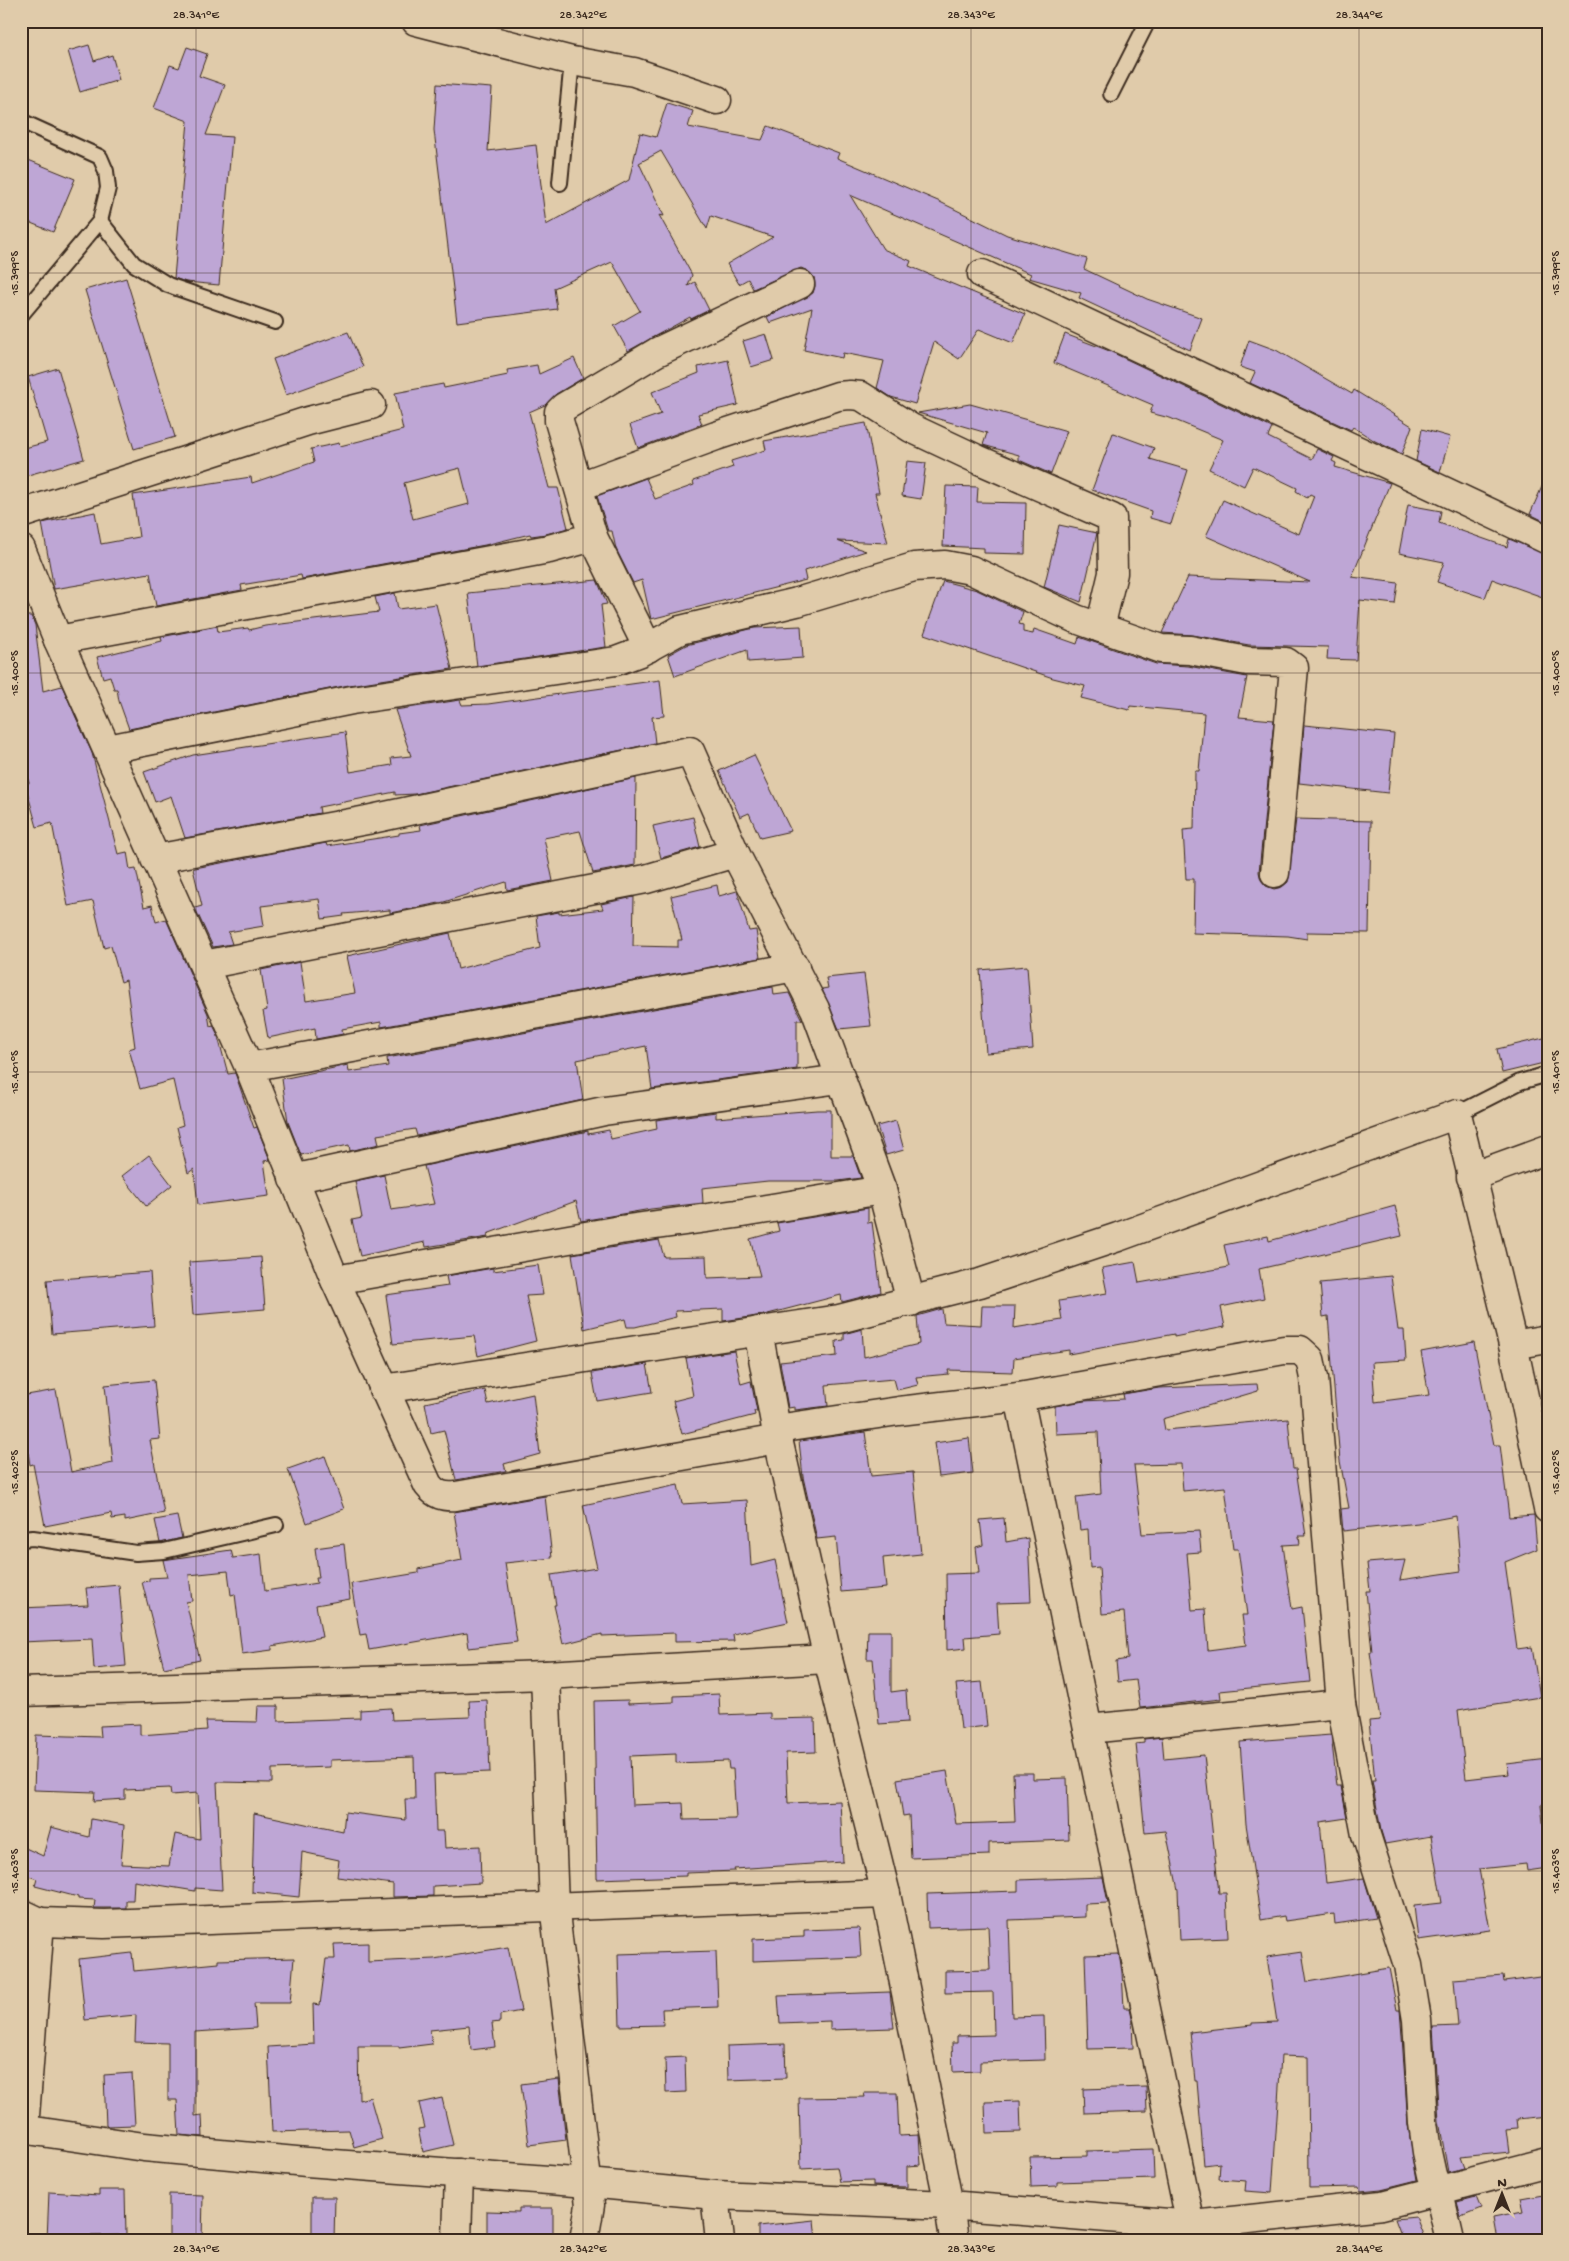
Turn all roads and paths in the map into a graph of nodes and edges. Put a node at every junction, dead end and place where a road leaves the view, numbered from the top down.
1 (416, 21) edge
2 (1148, 21) edge
3 (572, 61) junction
4 (1111, 94) dead end
5 (717, 100) dead end
6 (21, 121) edge
7 (560, 183) dead end
8 (100, 221) junction
9 (982, 274) dead end
10 (800, 284) dead end
11 (21, 315) edge
12 (275, 322) dead end
13 (371, 405) dead end
14 (580, 486) junction
15 (21, 514) edge
16 (593, 537) junction
17 (1548, 540) edge
18 (21, 549) edge
19 (1100, 628) junction
20 (58, 640) junction
21 (648, 648) junction
22 (108, 749) junction
23 (735, 852) junction
24 (155, 859) junction
25 (1275, 873) dead end
26 (204, 965) junction
27 (795, 967) junction
28 (248, 1068) junction
29 (1548, 1074) edge
30 (840, 1079) junction
31 (1457, 1114) junction
32 (1548, 1149) edge
33 (1471, 1177) junction
34 (293, 1179) junction
35 (882, 1190) junction
36 (335, 1280) junction
37 (910, 1302) junction
38 (758, 1331) junction
39 (1548, 1339) edge
40 (1513, 1345) junction
41 (383, 1389) junction
42 (1020, 1397) junction
43 (777, 1434) junction
44 (1548, 1509) edge
45 (276, 1525) dead end
46 (21, 1539) edge
47 (828, 1659) junction
48 (546, 1675) junction
49 (21, 1692) edge
50 (1341, 1704) junction
51 (1088, 1729) junction
52 (886, 1894) junction
53 (554, 1905) junction
54 (31, 1918) edge
55 (22, 2131) edge
56 (1548, 2162) edge
57 (459, 2173) junction
58 (588, 2182) junction
59 (1439, 2192) junction
60 (715, 2194) junction
61 (949, 2204) junction
62 (1194, 2232) edge
63 (457, 2240) edge
64 (584, 2240) edge
65 (720, 2240) edge
66 (954, 2240) edge
67 (1450, 2240) edge

1 - 3 street
2 - 4 lane
3 - 5 street
3 - 7 lane
6 - 8 lane
8 - 11 lane
8 - 12 lane
9 - 17 street
10 - 14 street
13 - 15 street
14 - 16 street
14 - 19 street
16 - 20 street
16 - 21 street
18 - 20 street
19 - 21 street
19 - 25 street
20 - 22 street
21 - 22 street
22 - 24 street
23 - 24 street
23 - 26 street
23 - 27 street
24 - 26 street
26 - 28 street
27 - 28 street
27 - 30 street
28 - 34 street
29 - 31 lane
30 - 34 street
30 - 35 street
31 - 33 street
31 - 37 street
32 - 33 street
33 - 40 street
34 - 36 street
35 - 36 street
35 - 37 street
36 - 41 street
37 - 38 street
38 - 41 street
38 - 43 street
39 - 40 street
40 - 44 street
41 - 43 street
42 - 43 street
42 - 50 street
42 - 51 street
43 - 47 street
45 - 46 lane
47 - 48 street
47 - 52 street
48 - 49 street
48 - 53 street
50 - 51 street
50 - 59 street
51 - 62 street
52 - 53 street
52 - 61 street
53 - 54 street
53 - 58 street
54 - 55 street
55 - 57 street
56 - 59 street
57 - 58 street
57 - 63 street
58 - 60 street
58 - 64 street
59 - 62 street
59 - 67 street
60 - 61 street
60 - 65 street
61 - 62 street
61 - 66 street

